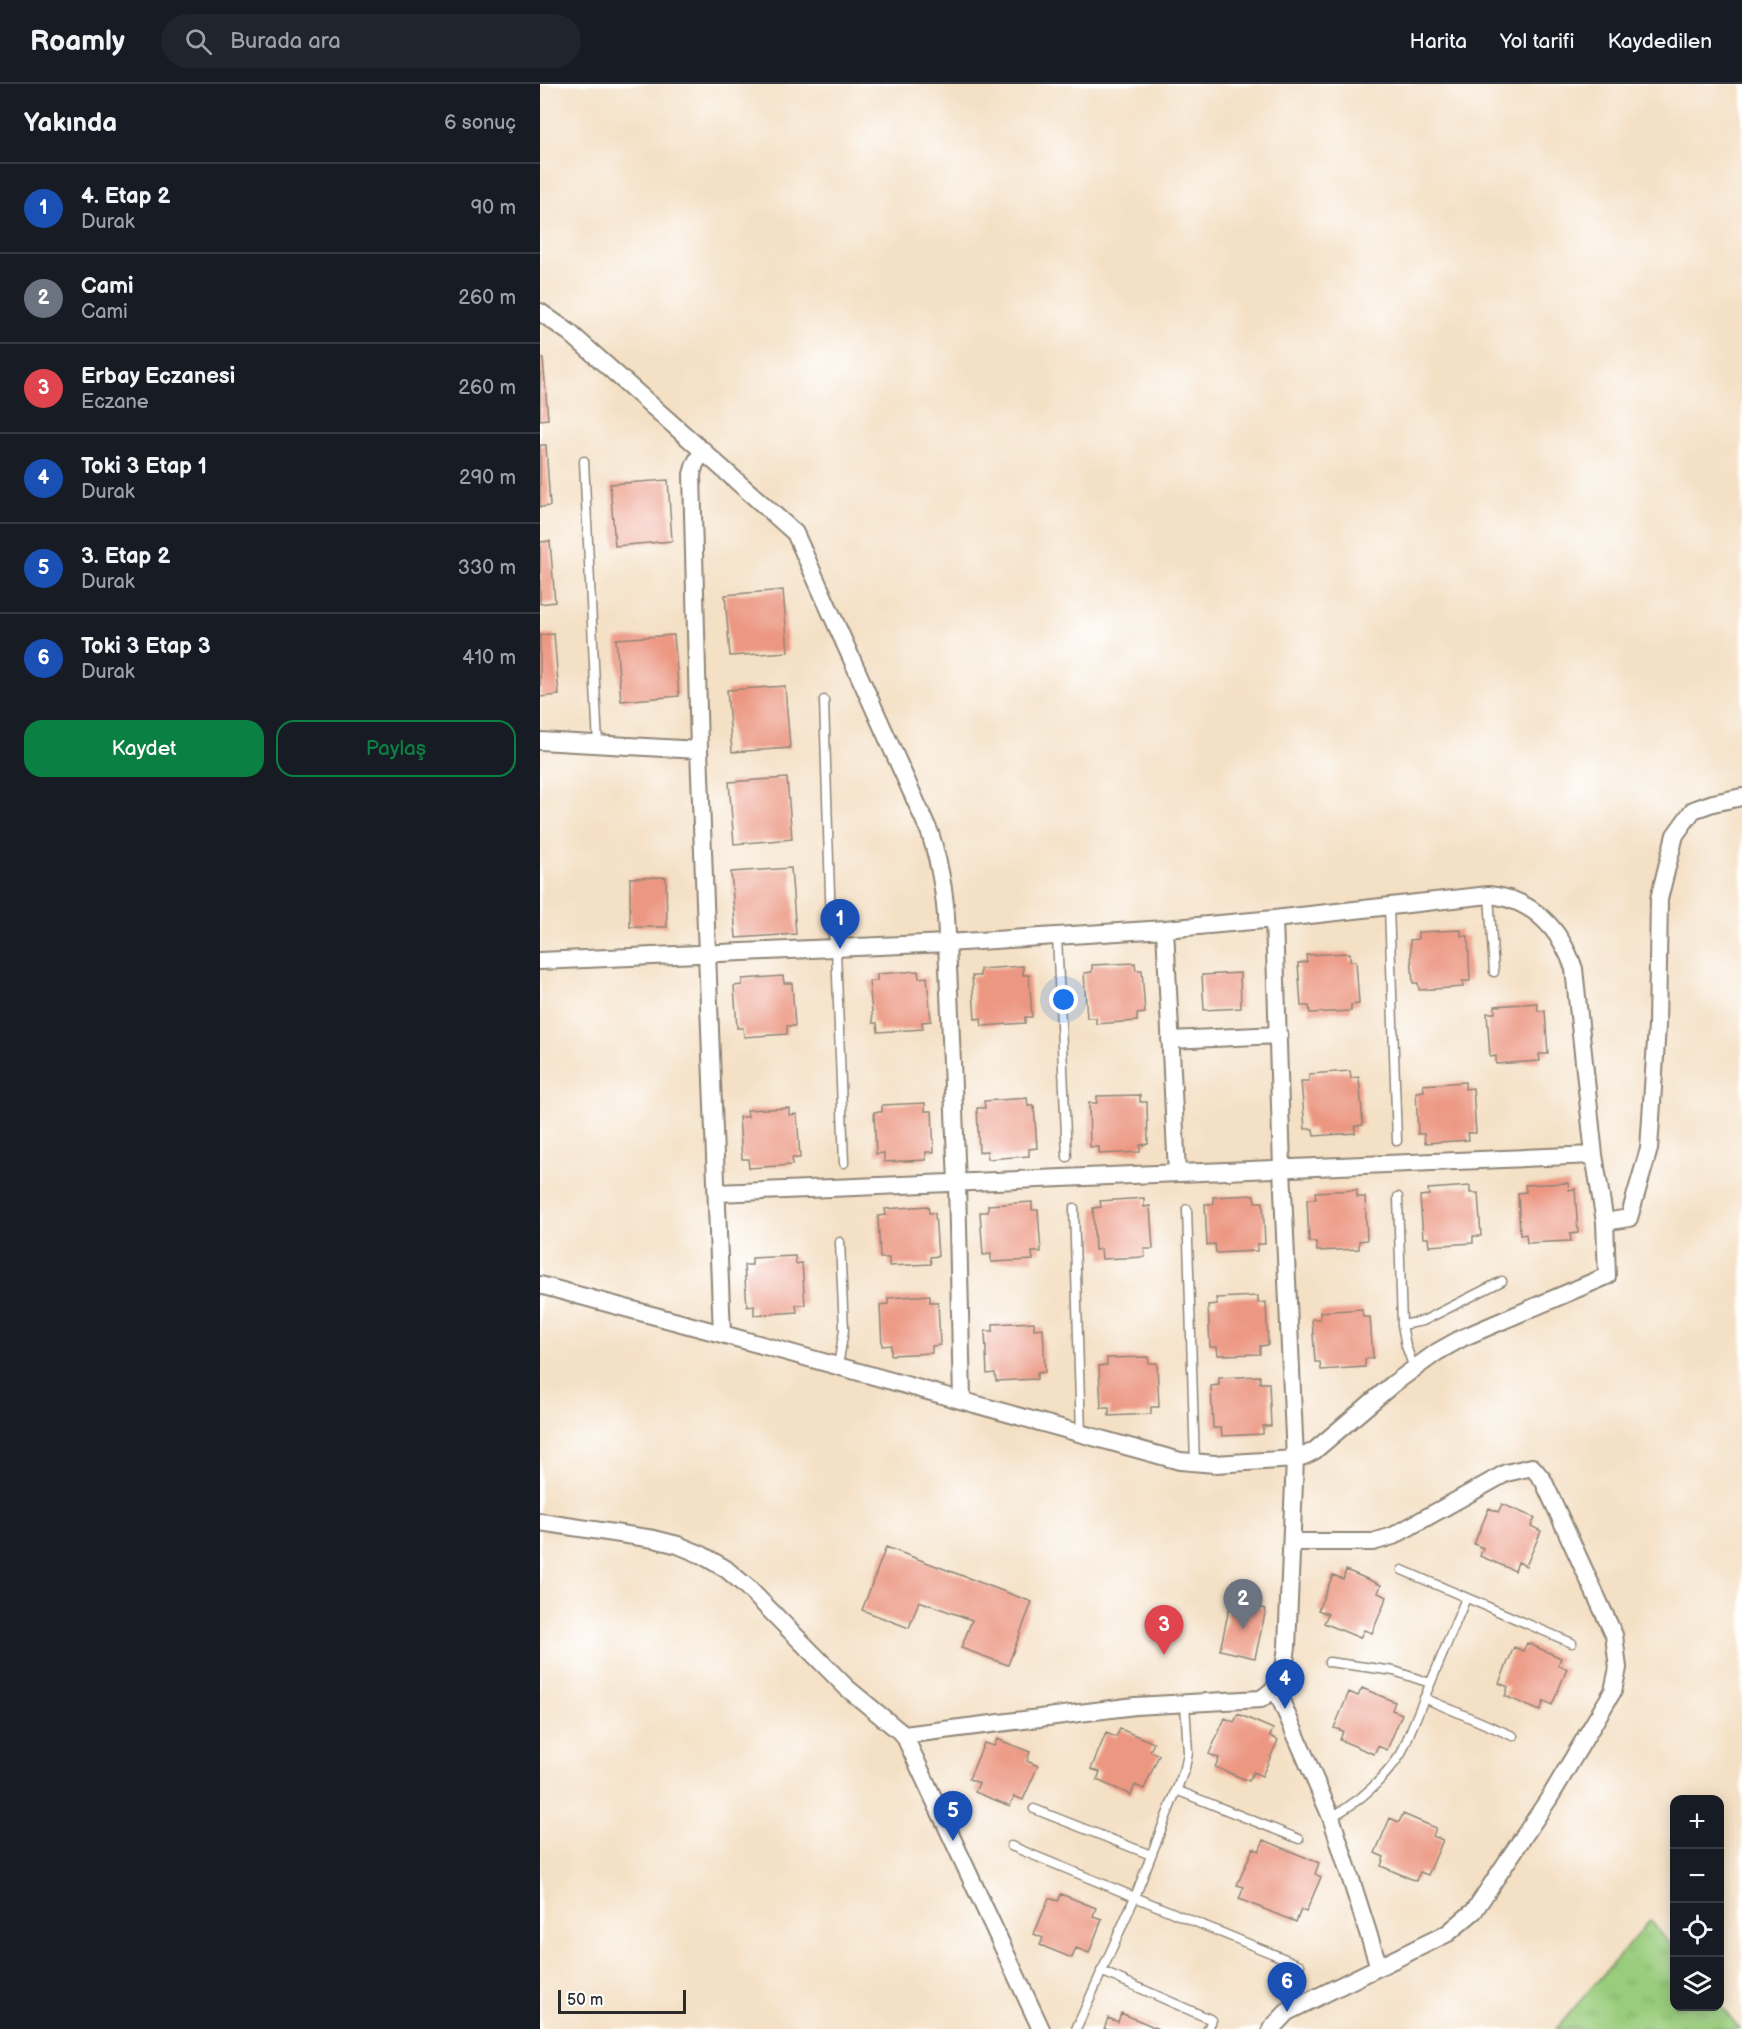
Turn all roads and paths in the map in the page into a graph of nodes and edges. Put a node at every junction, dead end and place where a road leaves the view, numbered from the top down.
1 (540, 312) edge
2 (703, 450) junction
3 (584, 461) dead end
4 (824, 700) dead end
5 (540, 741) edge
6 (598, 745) junction
7 (699, 750) junction
8 (1742, 797) edge
9 (1489, 895) junction
10 (1389, 906) junction
11 (1274, 919) junction
12 (1165, 929) junction
13 (1057, 936) junction
14 (947, 943) junction
15 (836, 949) junction
16 (707, 954) junction
17 (540, 961) edge
18 (1494, 972) dead end
19 (1279, 1035) junction
20 (1170, 1040) junction
21 (1397, 1141) dead end
22 (1594, 1155) junction
23 (1067, 1156) dead end
24 (844, 1162) dead end
25 (1282, 1168) junction
26 (1177, 1173) junction
27 (957, 1183) junction
28 (717, 1193) junction
29 (1398, 1197) dead end
30 (1074, 1208) dead end
31 (1187, 1209) dead end
32 (1605, 1221) junction
33 (840, 1242) dead end
34 (1502, 1281) dead end
35 (540, 1285) edge
36 (1402, 1325) junction
37 (722, 1334) junction
38 (838, 1366) junction
39 (1414, 1368) junction
40 (962, 1400) junction
41 (1081, 1434) junction
42 (1294, 1459) junction
43 (1195, 1463) junction
44 (540, 1522) edge
45 (1292, 1542) junction
46 (1402, 1570) dead end
47 (1466, 1598) junction
48 (1572, 1643) dead end
49 (1329, 1662) dead end
50 (1430, 1683) junction
51 (1276, 1689) junction
52 (1424, 1698) junction
53 (1185, 1704) junction
54 (904, 1735) junction
55 (1513, 1736) dead end
56 (1176, 1790) junction
57 (1034, 1809) dead end
58 (1331, 1817) junction
59 (1299, 1839) dead end
60 (1011, 1846) dead end
61 (1151, 1856) junction
62 (1135, 1897) junction
63 (1300, 1965) dead end
64 (1379, 1967) junction
65 (1101, 1971) junction
66 (1041, 2029) edge
67 (1076, 2029) edge
68 (1208, 2029) edge
69 (1271, 2029) edge

1 - 2 street
2 - 7 street
2 - 14 street
3 - 6 lane
4 - 15 lane
5 - 6 street
6 - 7 street
7 - 16 street
8 - 32 street
9 - 10 street
9 - 18 lane
9 - 22 street
10 - 11 street
10 - 21 lane
11 - 12 street
11 - 19 street
12 - 13 street
12 - 20 street
13 - 14 street
13 - 23 lane
14 - 15 street
14 - 27 street
15 - 16 street
15 - 24 lane
16 - 17 street
16 - 28 street
19 - 20 street
19 - 25 street
20 - 26 street
22 - 25 street
22 - 32 street
25 - 26 street
25 - 42 street
26 - 27 street
27 - 28 street
27 - 40 street
28 - 37 street
29 - 36 lane
30 - 41 lane
31 - 43 lane
32 - 39 street
33 - 38 lane
34 - 36 lane
35 - 37 street
36 - 39 lane
37 - 38 street
38 - 40 street
39 - 42 street
40 - 41 street
41 - 43 street
42 - 43 street
42 - 45 street
44 - 54 street
45 - 51 street
45 - 64 street
46 - 47 lane
47 - 48 lane
47 - 50 lane
49 - 50 lane
50 - 52 lane
51 - 53 street
51 - 58 street
52 - 55 lane
52 - 58 lane
53 - 54 street
53 - 56 lane
54 - 66 street
56 - 59 lane
56 - 61 lane
57 - 61 lane
58 - 64 street
60 - 62 lane
61 - 62 lane
62 - 63 lane
62 - 65 lane
64 - 69 street
65 - 67 lane
65 - 68 lane

